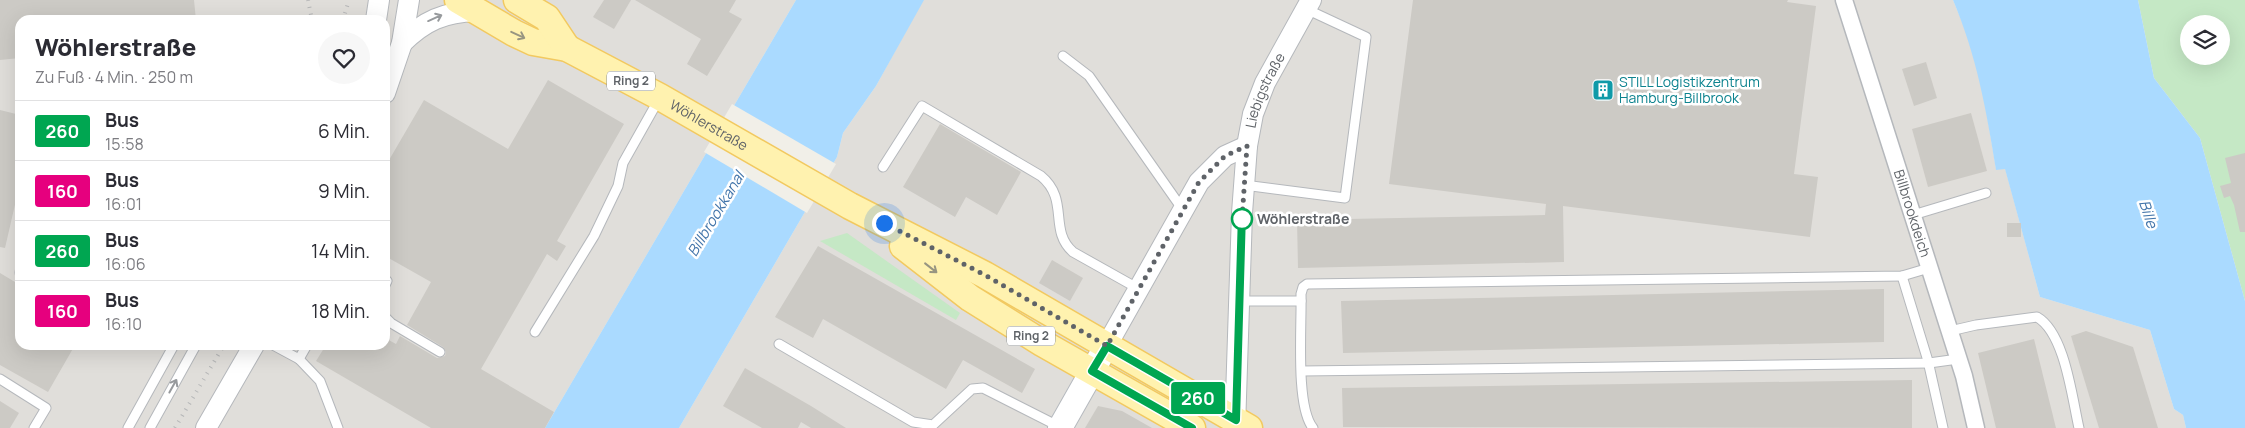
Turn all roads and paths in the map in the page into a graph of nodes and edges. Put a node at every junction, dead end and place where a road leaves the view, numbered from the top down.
1 (379, 0) edge
2 (409, 0) edge
3 (517, 0) edge
4 (1844, 0) edge
5 (1309, 4) edge
6 (467, 5) edge
7 (377, 15) edge
8 (402, 43) junction
9 (567, 48) junction
10 (1063, 56) dead end
11 (390, 78) edge
12 (660, 97) junction
13 (1247, 146) junction
14 (884, 167) dead end
15 (1244, 185) junction
16 (1986, 193) dead end
17 (850, 206) junction
18 (1183, 210) junction
19 (1913, 215) junction
20 (1929, 268) junction
21 (1902, 276) junction
22 (1139, 289) junction
23 (1239, 301) junction
24 (1301, 301) junction
25 (390, 322) edge
26 (1950, 331) junction
27 (535, 332) dead end
28 (779, 344) dead end
29 (1107, 346) junction
30 (171, 350) edge
31 (193, 350) edge
32 (251, 350) edge
33 (282, 350) edge
34 (304, 350) edge
35 (440, 352) dead end
36 (1958, 358) junction
37 (299, 359) junction
38 (1929, 363) junction
39 (1302, 370) junction
40 (1092, 371) junction
41 (0, 380) edge
42 (1240, 425) edge
43 (38, 427) edge
44 (128, 428) edge
45 (150, 428) edge
46 (206, 428) edge
47 (338, 428) edge
48 (1060, 428) edge
49 (1192, 428) edge
50 (1313, 428) edge
51 (1943, 428) edge
52 (1976, 428) edge
53 (2079, 428) edge

1 - 7 street
2 - 8 street
3 - 9 main road, Wöhlerstraße / Ring 2
4 - 19 street, Billbrookdeich
5 - 13 street, Liebigstraße
5 - 15 lane
8 -> 6 street
6 -> 9 main road, Wöhlerstraße / Ring 2
8 - 11 street
9 - 12 main road, Wöhlerstraße / Ring 2
10 - 18 lane
12 - 17 main road, Wöhlerstraße / Ring 2
12 - 27 lane
13 - 15 street
13 - 18 street, Liebigstraße
14 - 22 lane
15 - 23 street
16 - 19 lane
17 - 29 main road, Wöhlerstraße / Ring 2
17 -> 40 main road, Wöhlerstraße / Ring 2
18 - 22 street, Liebigstraße
19 - 20 street, Billbrookdeich
20 - 21 lane
20 - 26 street, Billbrookdeich
21 - 24 lane
21 - 38 lane
22 - 29 street, Liebigstraße
23 - 24 lane
23 - 42 street
24 - 39 lane
25 - 35 lane
26 - 36 street, Billbrookdeich
26 - 53 lane
28 - 48 lane
29 - 40 main road, Liebigstraße
29 - 42 main road, Wöhlerstraße / Ring 2
30 - 44 lane
45 -> 31 lane
32 - 46 street
33 - 37 lane
34 - 37 lane
36 - 38 lane
36 - 52 street, Billbrookdeich
37 - 47 lane
38 - 39 lane
38 - 51 lane
39 - 50 lane
40 - 48 main road, Liebigstraße
40 - 49 main road, Wöhlerstraße / Ring 2
41 - 43 lane

